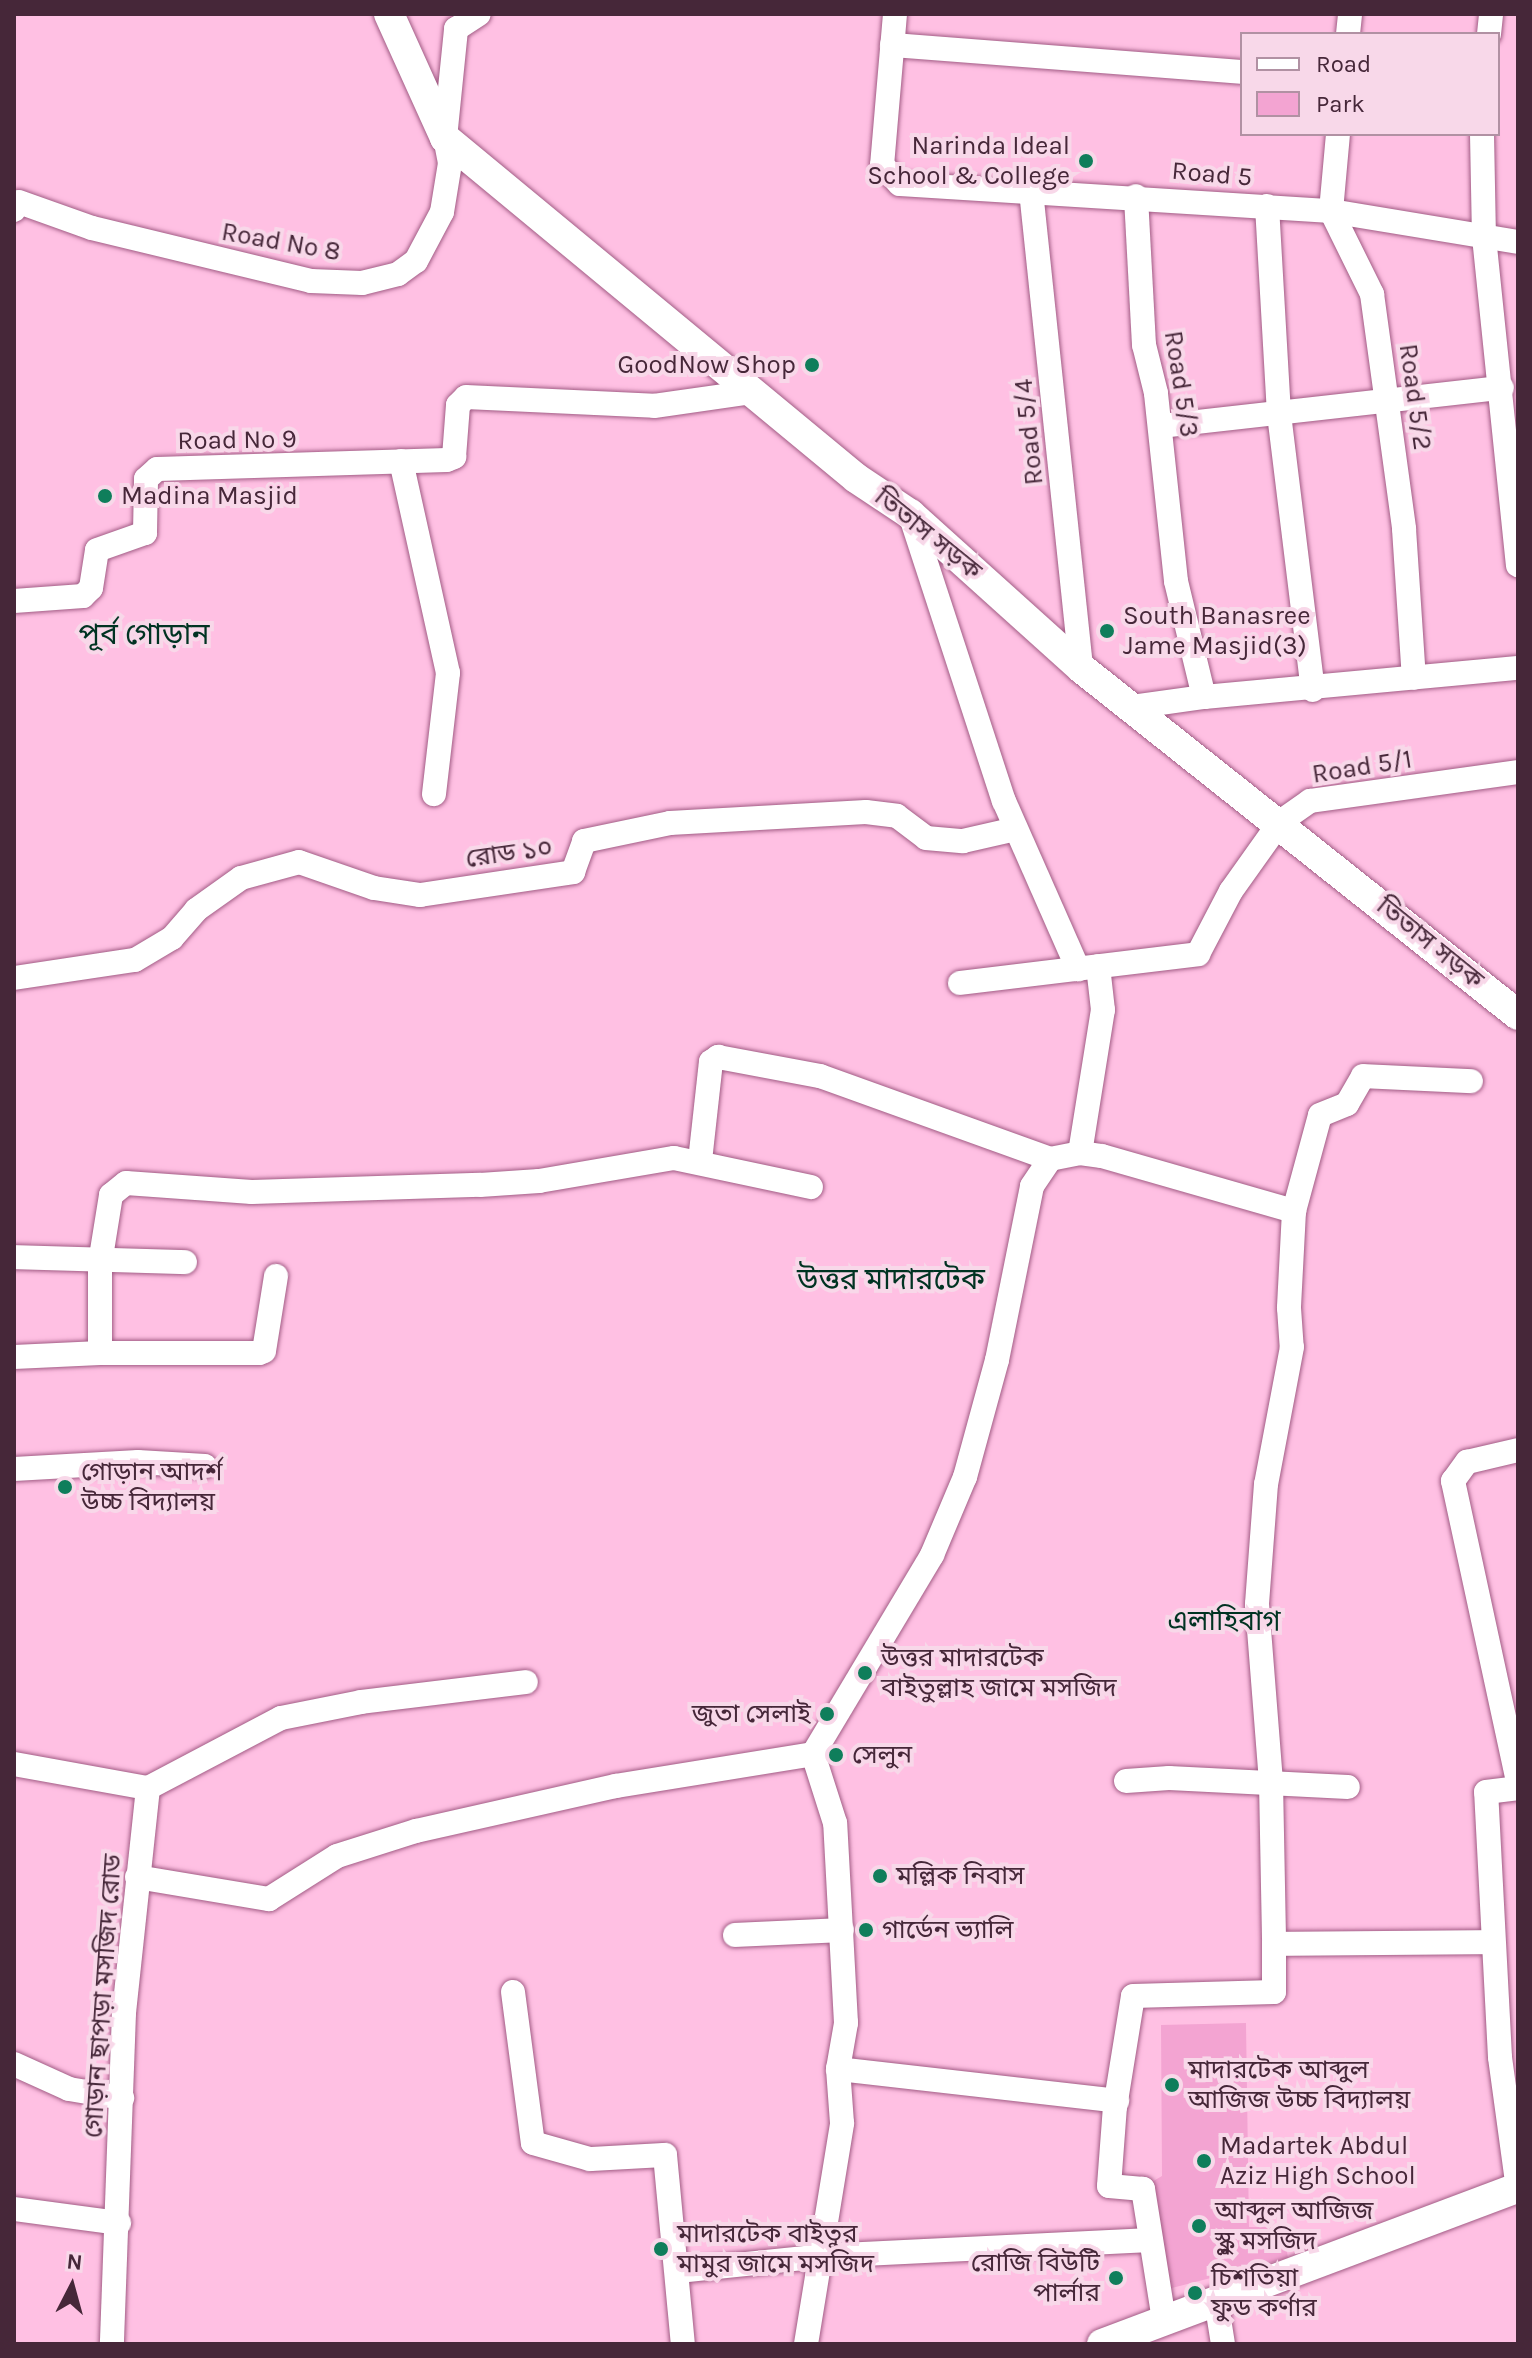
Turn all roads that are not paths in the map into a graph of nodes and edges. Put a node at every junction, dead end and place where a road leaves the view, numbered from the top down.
1 (389, 14) edge
2 (479, 14) edge
3 (895, 14) edge
4 (892, 45) junction
5 (1240, 72) edge
6 (1338, 136) edge
7 (1482, 136) edge
8 (445, 138) junction
9 (1031, 191) junction
10 (1136, 196) junction
11 (1267, 206) junction
12 (14, 210) edge
13 (1331, 211) junction
14 (1484, 237) junction
15 (1518, 242) edge
16 (1502, 388) junction
17 (751, 392) junction
18 (1388, 404) junction
19 (1279, 414) junction
20 (1161, 426) junction
21 (401, 461) junction
22 (910, 514) junction
23 (1517, 552) edge
24 (14, 601) edge
25 (1081, 668) junction
26 (1518, 668) edge
27 (1414, 678) junction
28 (1313, 690) junction
29 (1204, 697) junction
30 (1132, 707) junction
31 (1518, 772) edge
32 (434, 794) dead end
33 (1280, 822) junction
34 (1016, 829) junction
35 (1088, 968) junction
36 (14, 978) edge
37 (960, 983) dead end
38 (1518, 1015) edge
39 (1471, 1081) dead end
40 (1080, 1153) junction
41 (1050, 1159) junction
42 (700, 1161) junction
43 (811, 1187) dead end
44 (1294, 1211) junction
45 (14, 1257) edge
46 (185, 1262) dead end
47 (100, 1263) junction
48 (276, 1276) dead end
49 (100, 1353) junction
50 (14, 1357) edge
51 (1518, 1450) edge
52 (205, 1466) dead end
53 (14, 1469) edge
54 (526, 1682) dead end
55 (813, 1754) junction
56 (14, 1764) edge
57 (1126, 1781) dead end
58 (1271, 1782) junction
59 (1348, 1787) dead end
60 (148, 1788) junction
61 (137, 1877) junction
62 (842, 1930) junction
63 (735, 1935) dead end
64 (1493, 1942) junction
65 (1274, 1944) junction
66 (513, 1992) dead end
67 (14, 2064) edge
68 (838, 2069) junction
69 (122, 2098) junction
70 (1117, 2101) junction
71 (1518, 2188) edge
72 (14, 2209) edge
73 (119, 2223) junction
74 (1151, 2240) junction
75 (822, 2256) junction
76 (678, 2271) junction
77 (1216, 2300) junction
78 (1164, 2320) junction
79 (112, 2344) edge
80 (683, 2344) edge
81 (806, 2344) edge
82 (1102, 2344) edge
83 (1223, 2344) edge

1 - 8 street, তিতাস সড়ক
2 - 8 street
3 - 4 street
4 - 5 street
4 - 9 street, Road 5
6 - 13 street
7 - 14 street
8 - 12 street, Road No 8
8 - 17 street, তিতাস সড়ক
9 - 10 street, Road 5
9 - 25 street, Road 5/4
10 - 11 street, Road 5
10 - 20 street, Road 5/3
11 - 13 street, Road 5
11 - 19 street
13 - 14 street, Road 5
13 - 18 street, Road 5/2
14 - 15 street, Road 5
14 - 16 street
16 - 18 street
16 - 23 street
17 - 21 street, Road No 9
17 - 22 street, তিতাস সড়ক
18 - 19 street
18 - 27 street, Road 5/2
19 - 20 street
19 - 28 street
20 - 29 street, Road 5/3
21 - 24 street, Road No 9
21 - 32 street
22 - 25 street, তিতাস সড়ক
22 - 34 street
25 - 30 street, তিতাস সড়ক
26 - 27 street
27 - 28 street
28 - 29 street
29 - 30 street
30 - 33 street, তিতাস সড়ক
31 - 33 street, Road 5/1
33 - 35 street, Road 5/1
33 - 38 street, তিতাস সড়ক
34 - 35 street
34 - 36 street, রোড ১০
35 - 37 street
35 - 40 street
39 - 44 street
40 - 41 street
40 - 44 street
41 - 42 street
41 - 55 street
42 - 43 street
42 - 47 street
44 - 58 street
45 - 47 street
46 - 47 street
47 - 49 street
48 - 49 street
49 - 50 street
51 - 64 street
52 - 53 street
54 - 60 street
55 - 61 street
55 - 62 street
56 - 60 street
57 - 58 street
58 - 59 street
58 - 65 street
60 - 61 street, গোড়ান ছাপড়া মসজিদ রোড
61 - 69 street, গোড়ান ছাপড়া মসজিদ রোড
62 - 63 street
62 - 68 street
64 - 65 street
64 - 71 street
65 - 70 street
66 - 76 street
67 - 69 street
68 - 70 street
68 - 75 street
69 - 73 street, গোড়ান ছাপড়া মসজিদ রোড
70 - 74 street
71 - 77 street
72 - 73 street
73 - 79 street, গোড়ান ছাপড়া মসজিদ রোড
74 - 75 street
74 - 78 street
75 - 76 street
75 - 81 street
76 - 80 street
77 - 78 street
77 - 83 street
78 - 82 street

